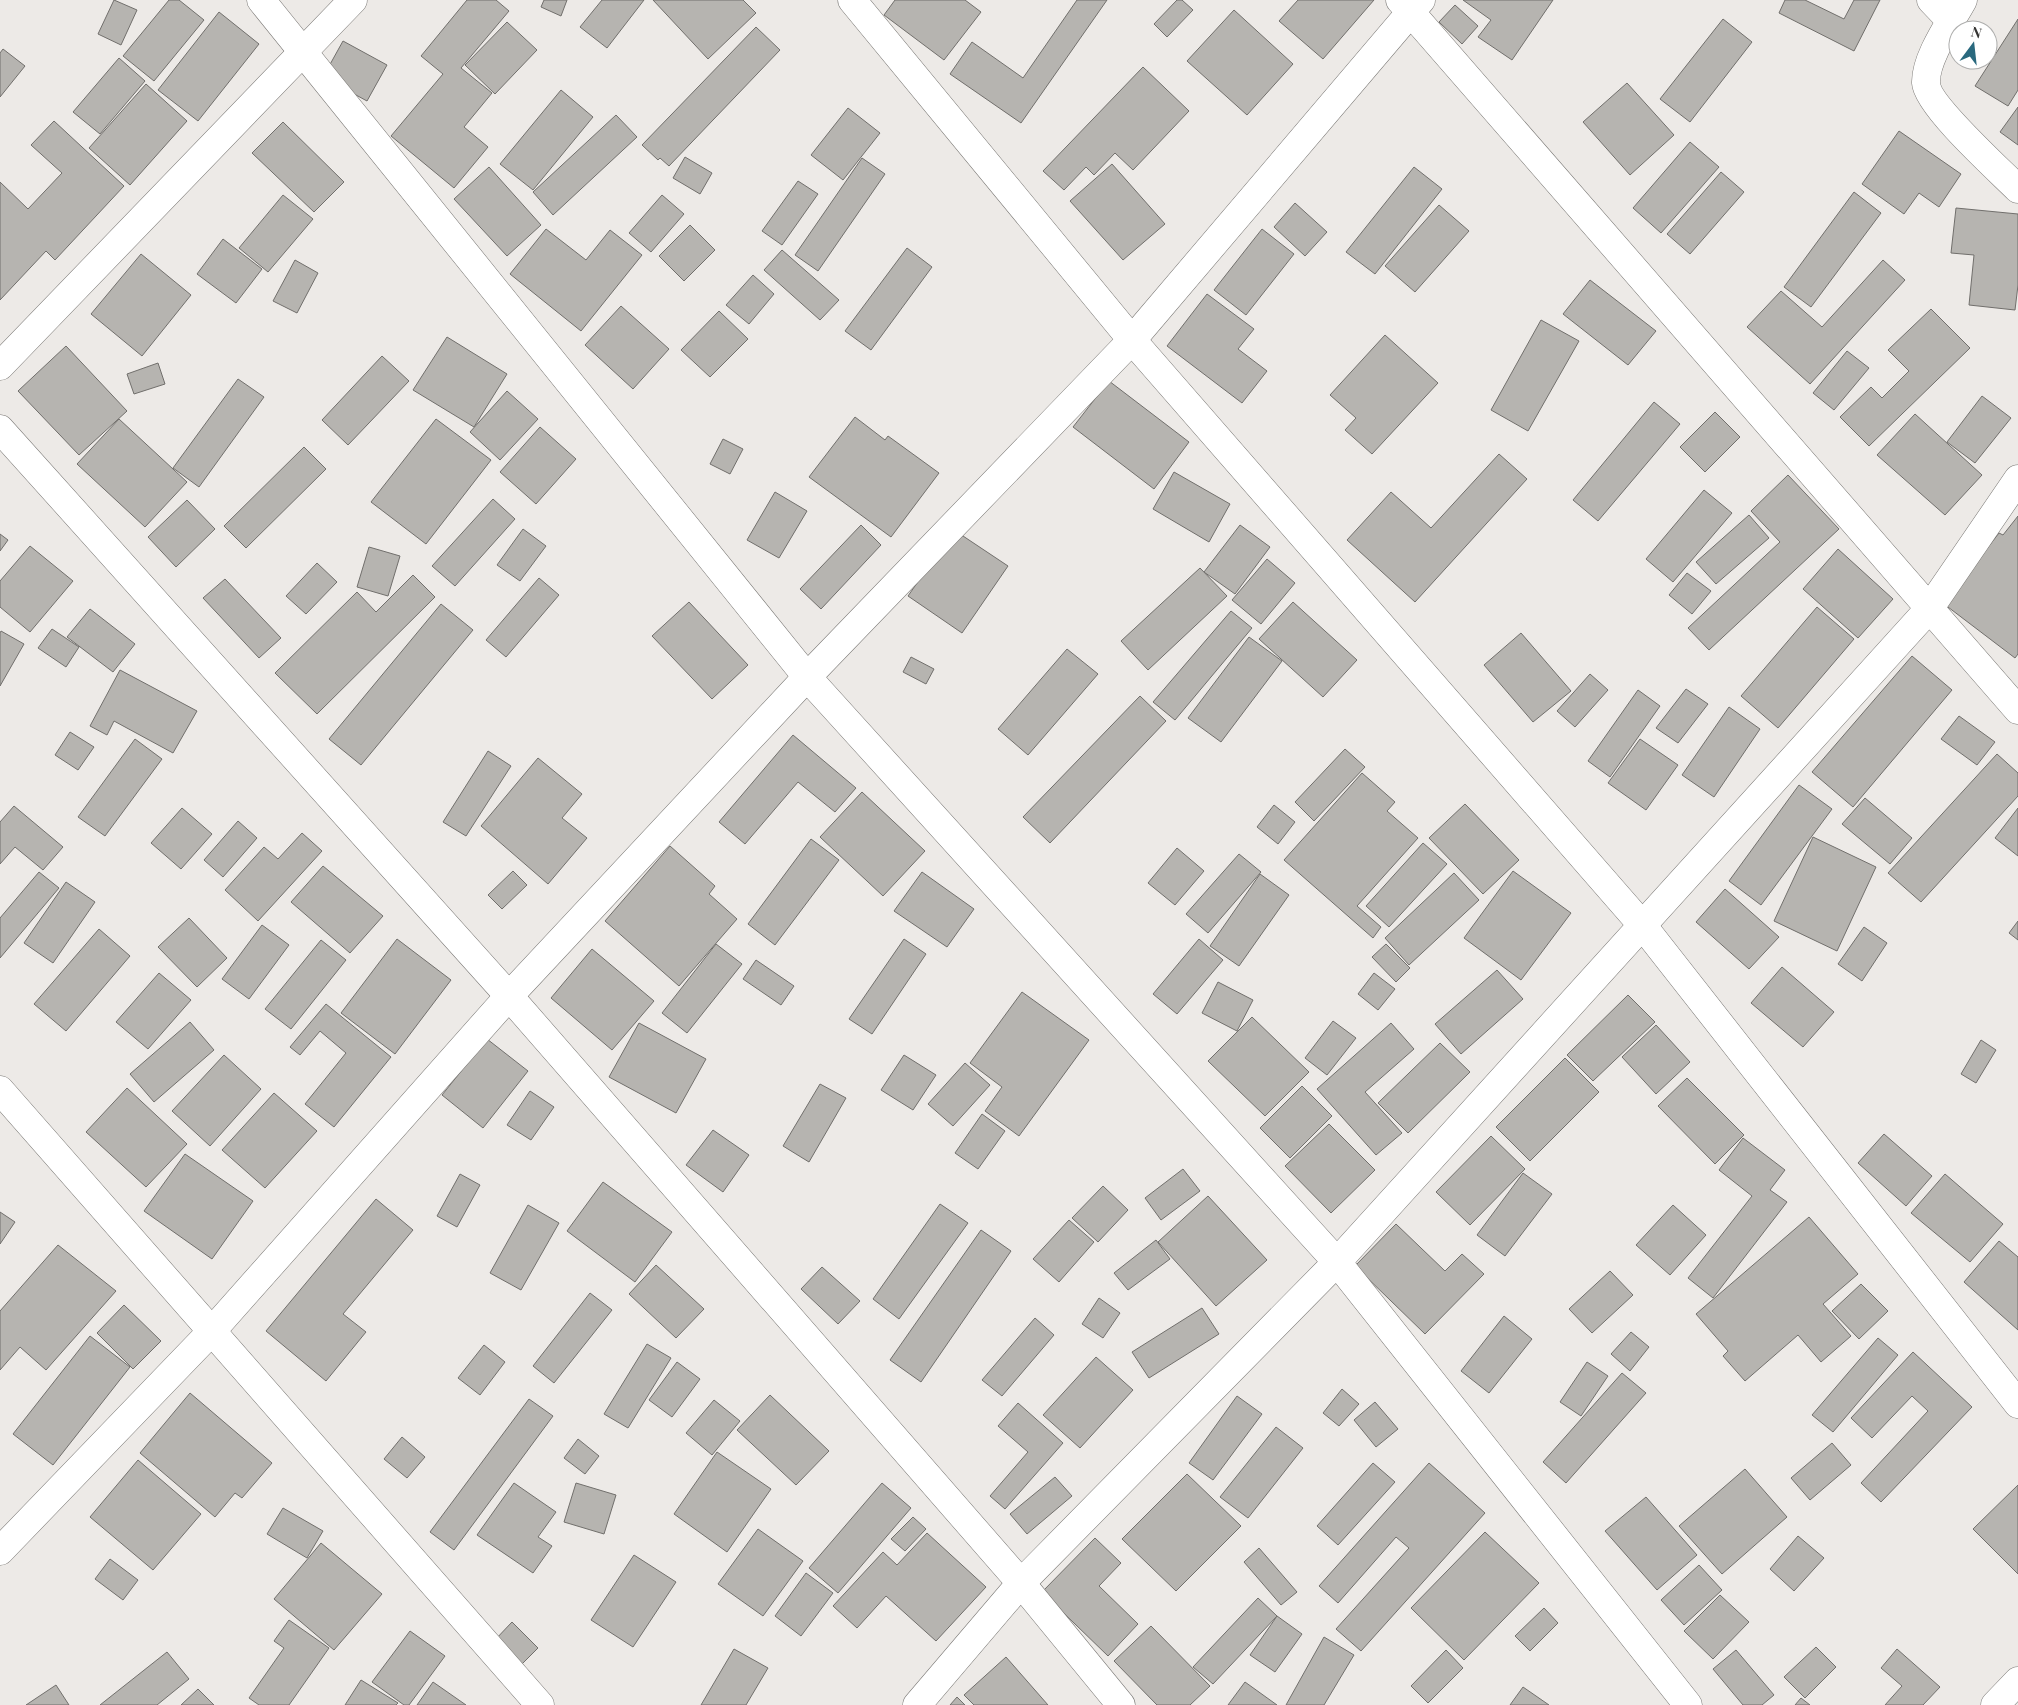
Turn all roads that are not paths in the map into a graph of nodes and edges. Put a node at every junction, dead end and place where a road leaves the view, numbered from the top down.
1 (261, 0) edge
2 (353, 0) edge
3 (852, 0) edge
4 (1931, 0) edge
5 (1410, 4) edge
6 (1957, 11) edge
7 (304, 52) junction
8 (2018, 189) edge
9 (1132, 340) junction
10 (0, 366) edge
11 (0, 429) edge
12 (2018, 479) edge
13 (1929, 609) junction
14 (807, 677) junction
15 (2018, 710) edge
16 (1642, 926) junction
17 (509, 996) junction
18 (0, 1090) edge
19 (1337, 1262) junction
20 (212, 1332) junction
21 (2018, 1404) edge
22 (0, 1551) edge
23 (1021, 1583) junction
24 (2018, 1681) edge
25 (540, 1705) edge
26 (917, 1705) edge
27 (1121, 1705) edge
28 (1688, 1705) edge
29 (1995, 1705) edge

1 - 7 street
2 - 7 street
3 - 9 street
4 - 6 street
5 - 9 street
5 - 13 street
6 - 8 street
7 - 10 street
7 - 14 street
9 - 14 street
9 - 16 street
11 - 17 street
12 - 13 street
13 - 15 street
13 - 16 street
14 - 17 street
14 - 19 street
16 - 19 street
16 - 21 street
17 - 20 street
17 - 23 street
18 - 20 street
19 - 23 street
19 - 28 street
20 - 22 street
20 - 25 street
23 - 26 street
23 - 27 street
24 - 29 street

